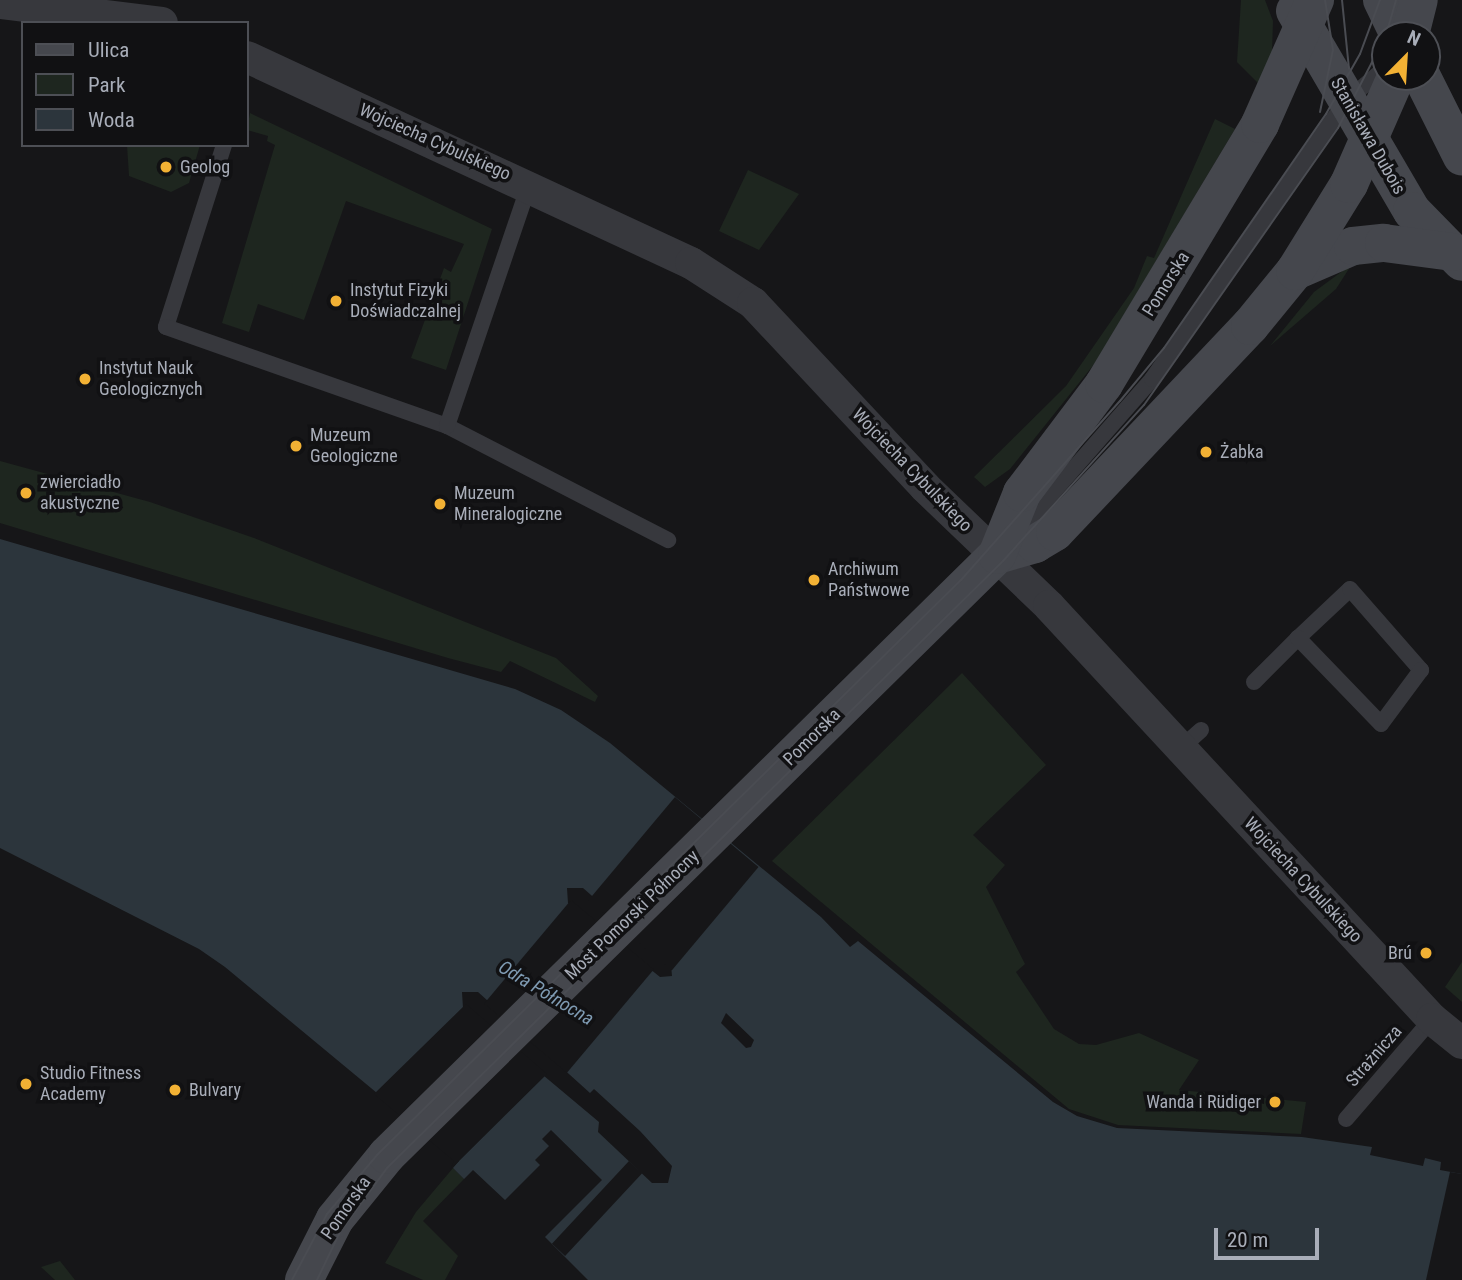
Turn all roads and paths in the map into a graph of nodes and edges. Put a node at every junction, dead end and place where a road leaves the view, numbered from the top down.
1 (1382, 0) edge
2 (1419, 0) edge
3 (0, 3) edge
4 (1303, 9) edge
5 (146, 21) edge
6 (1392, 21) edge
7 (1414, 21) edge
8 (249, 64) edge
9 (1371, 80) edge
10 (1390, 91) edge
11 (1429, 91) edge
12 (1346, 101) junction
13 (1369, 142) junction
14 (223, 147) edge
15 (1462, 157) edge
16 (529, 185) junction
17 (1457, 257) edge
18 (1295, 271) junction
19 (447, 426) junction
20 (668, 540) dead end
21 (997, 555) junction
22 (1298, 638) junction
23 (1254, 682) dead end
24 (717, 832) joint
25 (1432, 1019) junction
26 (1462, 1043) edge
27 (1346, 1119) dead end
28 (398, 1144) joint
29 (304, 1280) edge

1 - 6 street
2 - 7 street
3 - 5 street
4 - 12 street, Stanisława Dubois
4 - 21 street, Pomorska
8 - 16 street, Wojciecha Cybulskiego
9 - 12 lane
10 - 13 street, Pomorska
11 - 15 street
12 - 13 street, Stanisława Dubois
12 - 21 lane
13 - 17 street, Stanisława Dubois
13 - 18 street, Pomorska
14 - 19 lane
16 - 19 lane
16 - 21 street, Wojciecha Cybulskiego
17 - 18 street
18 - 21 street, Pomorska
19 - 20 lane
21 - 24 street, Pomorska
21 - 25 street, Wojciecha Cybulskiego
22 - 22 lane
22 - 23 lane
24 - 28 street, Most Pomorski Północny
25 - 26 street, Wojciecha Cybulskiego
25 - 27 lane, Strażnicza
28 - 29 street, Pomorska

